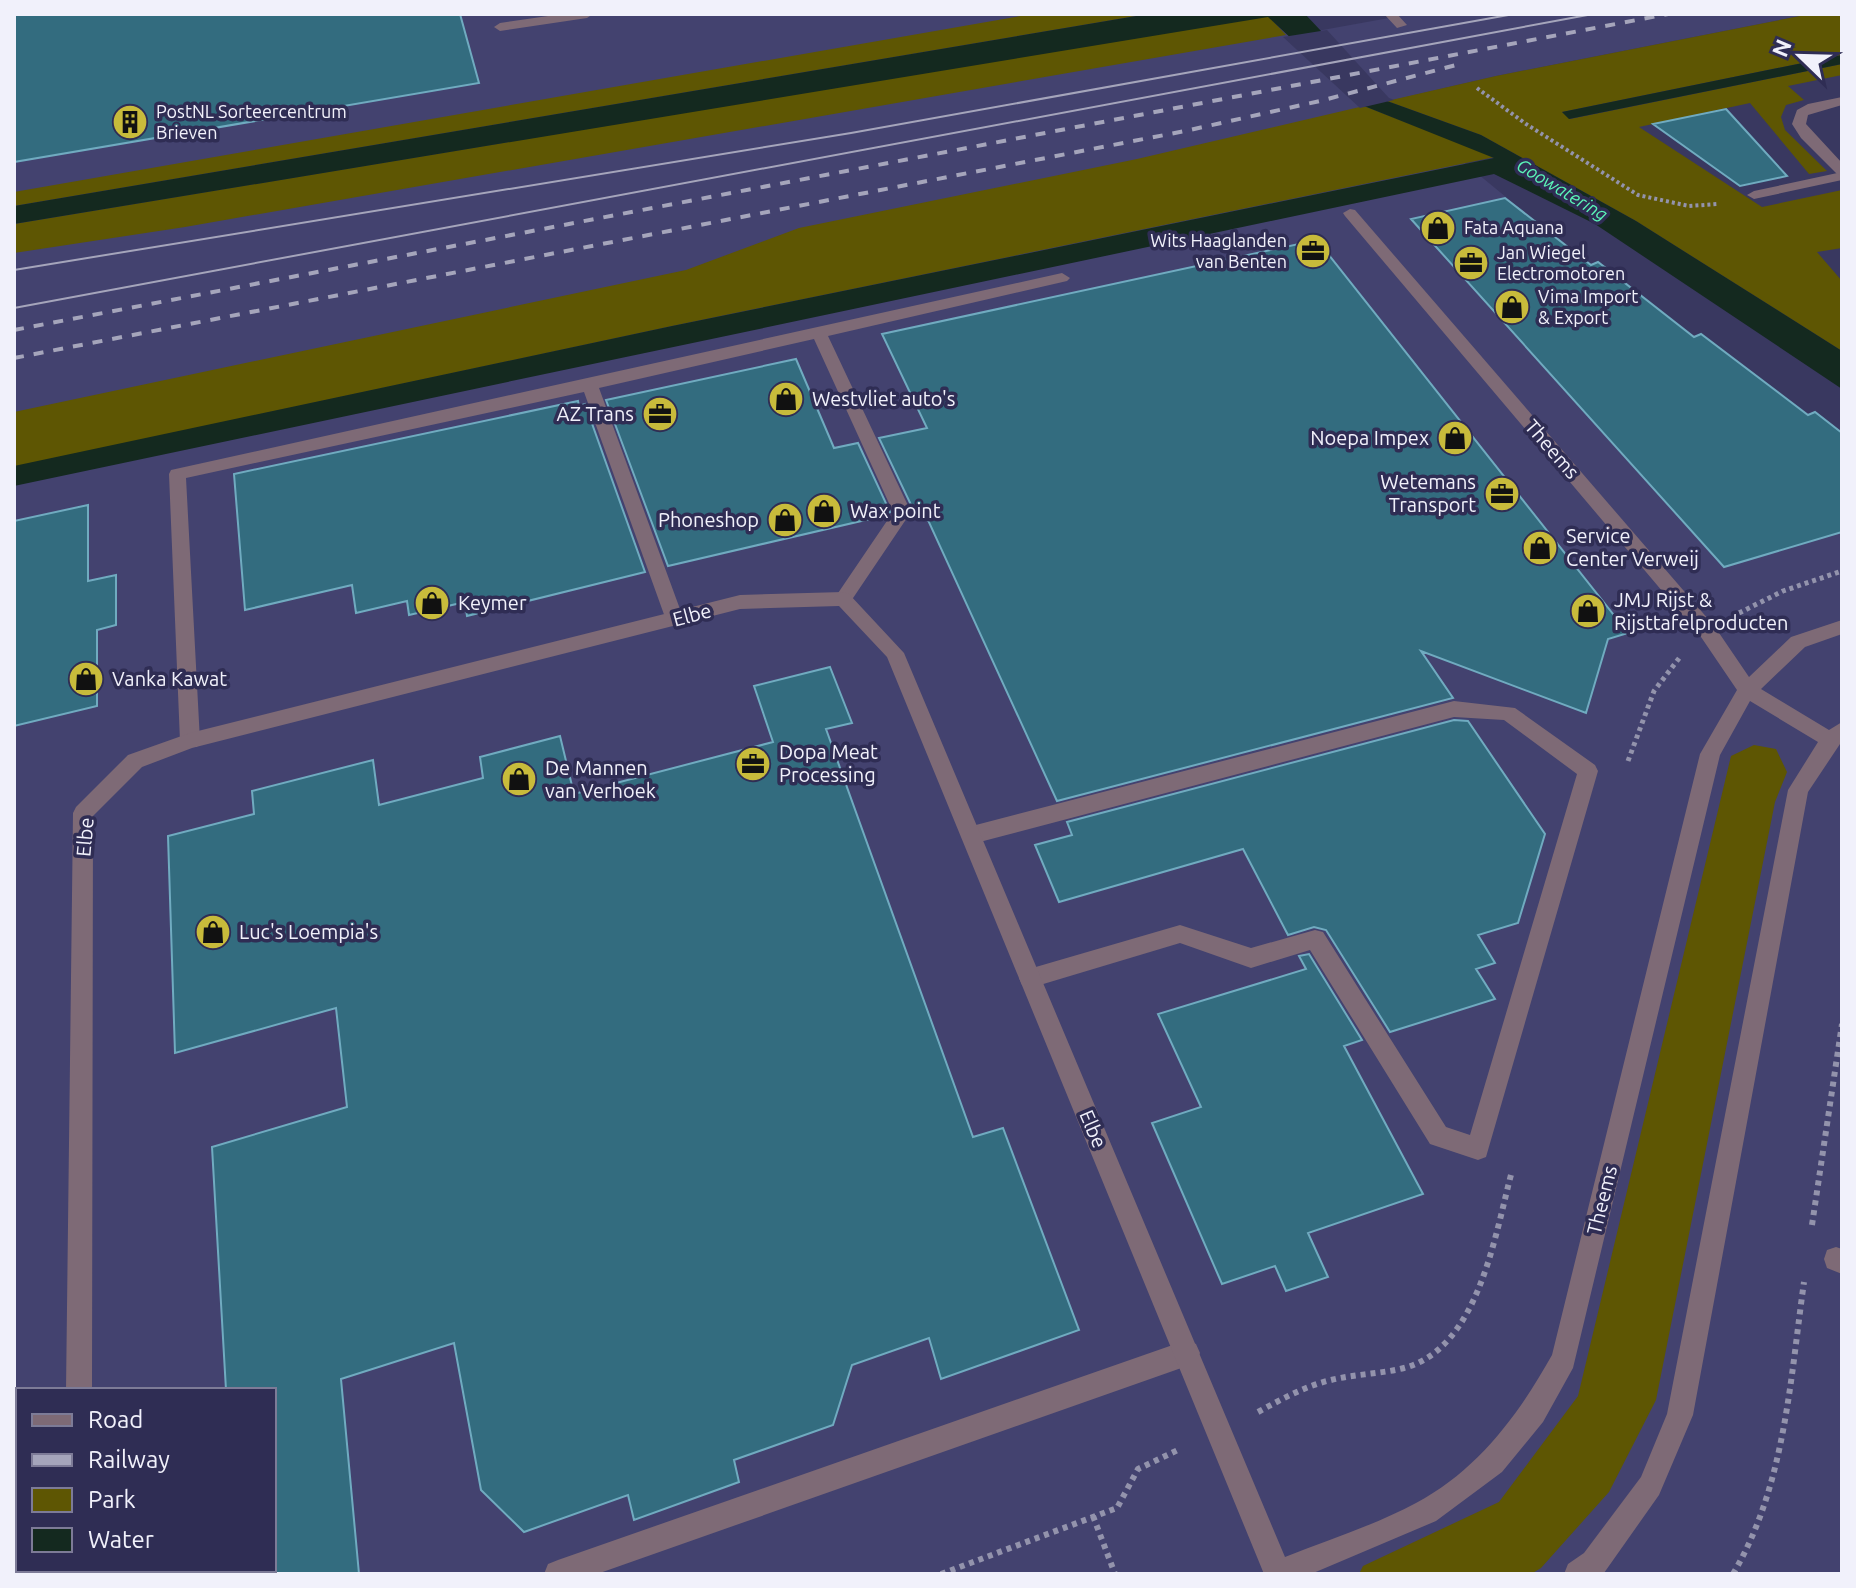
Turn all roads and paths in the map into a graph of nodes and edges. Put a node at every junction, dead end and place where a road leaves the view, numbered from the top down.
1 (587, 14) edge
2 (1390, 14) edge
3 (1401, 25) dead end
4 (500, 27) dead end
5 (1477, 88) dead end
6 (1842, 101) edge
7 (1842, 173) edge
8 (1754, 195) joint
9 (1350, 213) dead end
10 (1062, 278) dead end
11 (819, 333) junction
12 (590, 385) junction
13 (843, 599) junction
14 (675, 620) junction
15 (1842, 627) edge
16 (1747, 690) junction
17 (1836, 735) edge
18 (190, 741) junction
19 (972, 835) junction
20 (1030, 978) junction
21 (1842, 1024) edge
22 (1810, 1241) dead end
23 (1805, 1272) dead end
24 (1187, 1353) junction
25 (79, 1388) edge
26 (1093, 1516) dead end
27 (558, 1574) edge
28 (1115, 1574) edge
29 (1278, 1574) edge
30 (1578, 1574) edge
31 (1733, 1574) edge

1 - 4 street
2 - 3 street
5 - 8 path
6 - 7 street
7 - 8 street
9 - 16 street, Theems
10 - 11 street
11 - 12 street
11 - 13 street
12 - 14 street
12 - 18 street
13 - 14 street, Elbe
13 - 19 street, Elbe
14 - 18 street, Elbe
15 - 16 street, Theems
16 - 17 street, Theems
16 - 29 street, Theems
17 - 30 street, Theems
18 - 25 street, Elbe
19 - 20 street, Elbe
19 - 20 street
20 - 24 street, Elbe
21 - 22 path
23 - 31 path
24 - 27 street
24 - 29 street, Elbe
26 - 28 path

